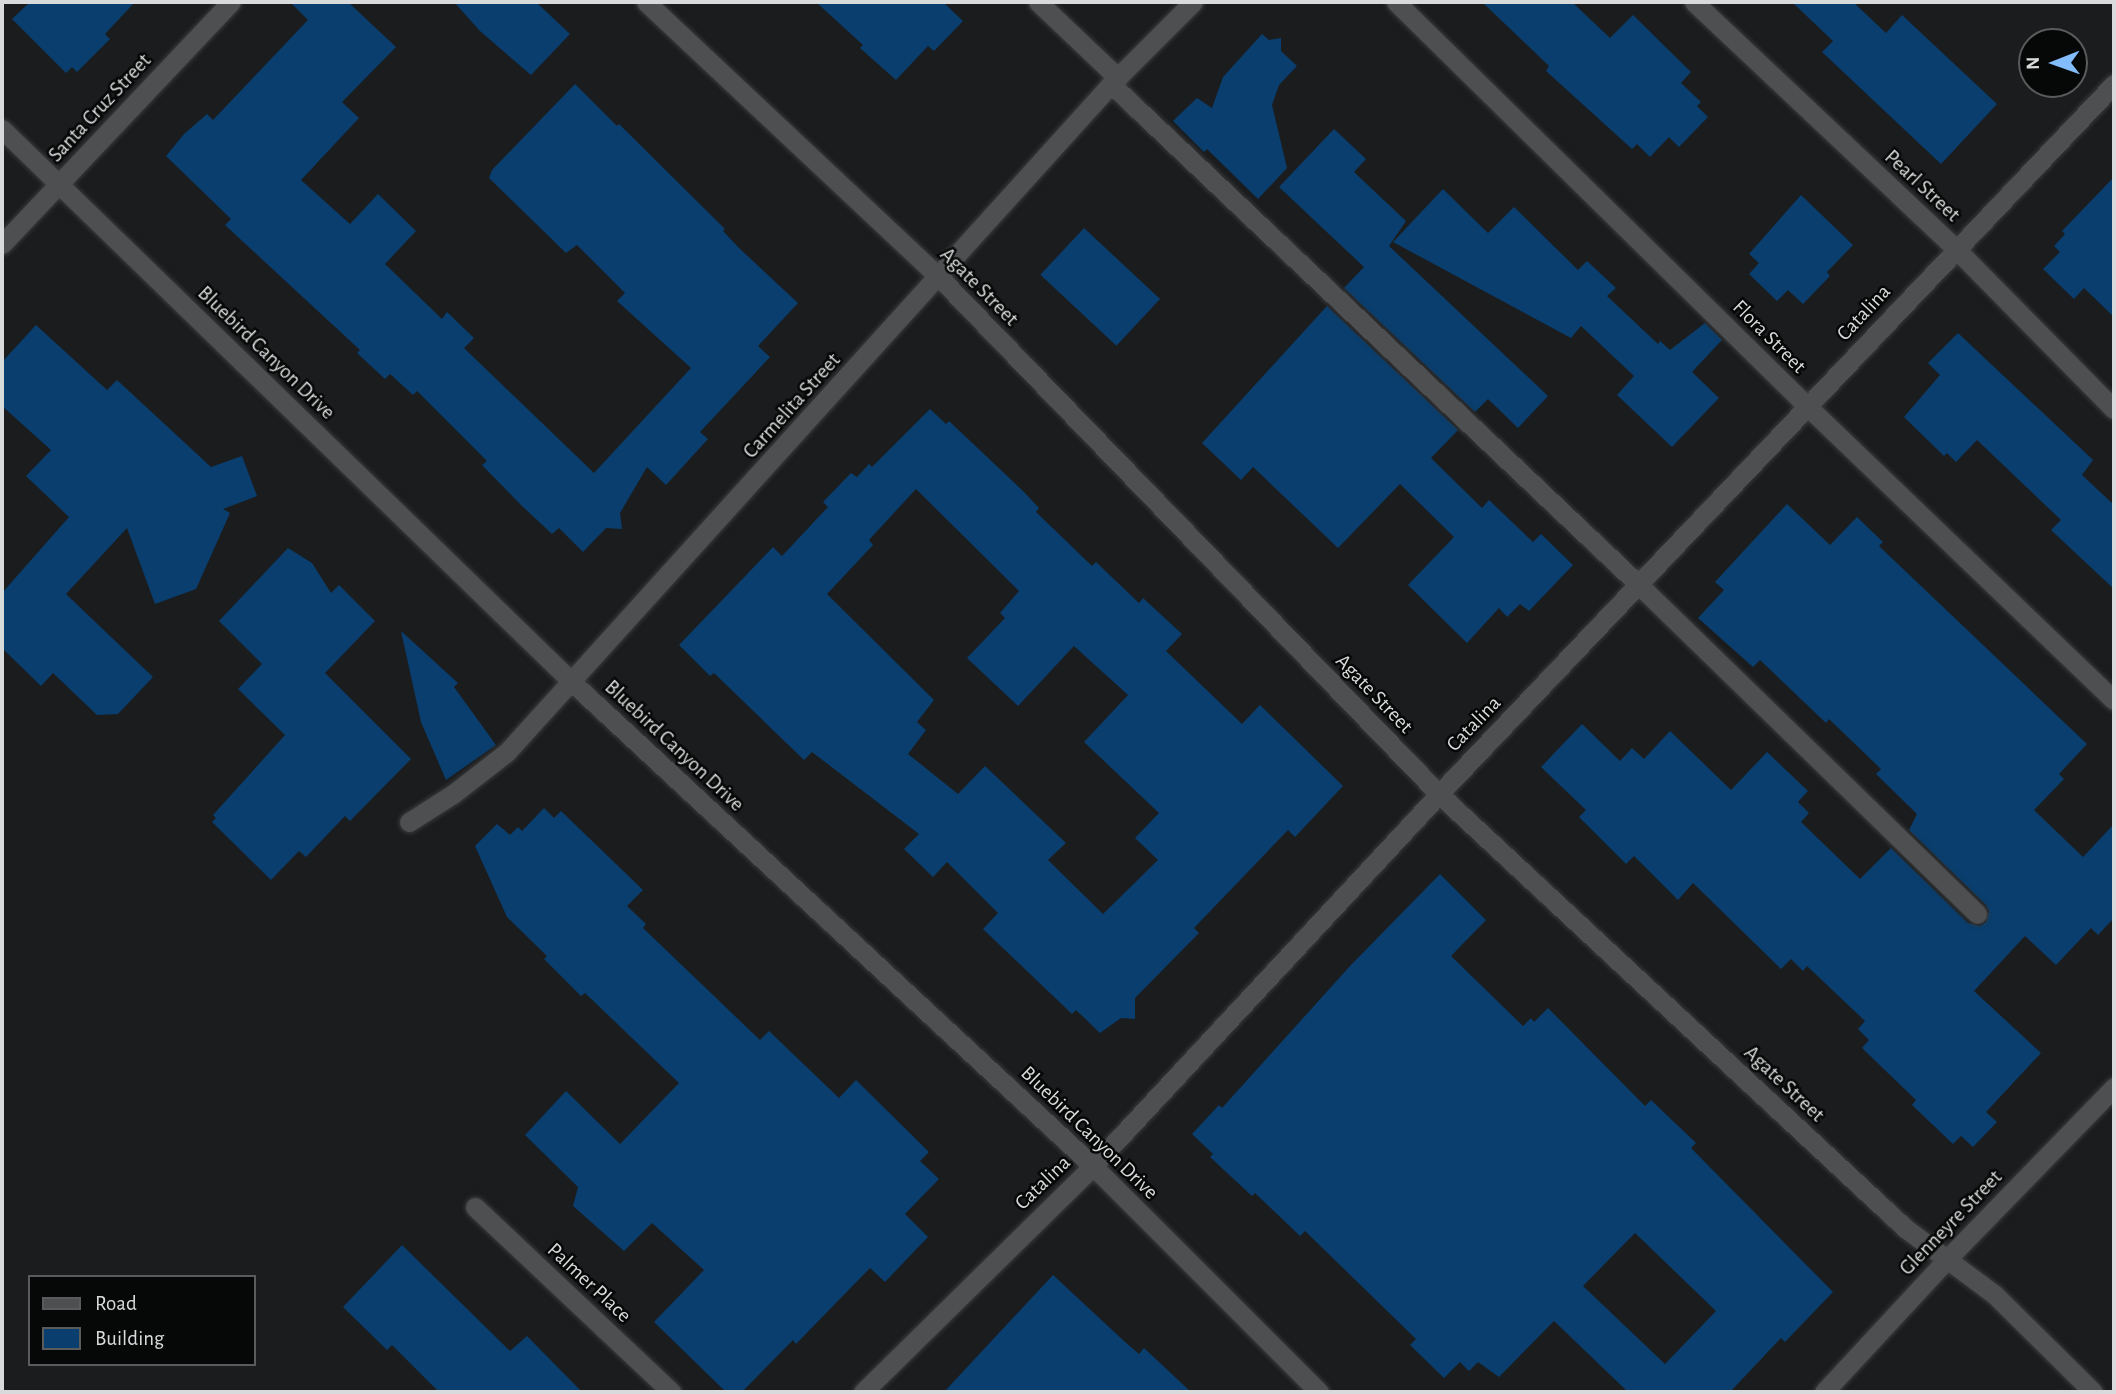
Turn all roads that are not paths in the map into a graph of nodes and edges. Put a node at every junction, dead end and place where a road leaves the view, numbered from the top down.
1 (231, 2) edge
2 (646, 2) edge
3 (1038, 2) edge
4 (1193, 2) edge
5 (1396, 2) edge
6 (1693, 2) edge
7 (1114, 81) junction
8 (2114, 85) edge
9 (2, 129) edge
10 (60, 185) junction
11 (2, 244) edge
12 (1956, 249) junction
13 (939, 277) junction
14 (1807, 406) junction
15 (2114, 409) edge
16 (1638, 584) junction
17 (573, 683) junction
18 (2114, 700) edge
19 (1439, 794) junction
20 (409, 822) dead end
21 (1977, 914) dead end
22 (2114, 1087) edge
23 (1093, 1166) junction
24 (475, 1207) dead end
25 (1947, 1259) junction
26 (671, 1392) edge
27 (865, 1392) edge
28 (1319, 1392) edge
29 (1824, 1392) edge
30 (2093, 1392) edge

1 - 10 street, Santa Cruz Street
2 - 13 street, Agate Street
3 - 7 street
4 - 7 street, Carmelita Street
5 - 14 street, Flora Street
6 - 12 street, Pearl Street
7 - 13 street, Carmelita Street
7 - 16 street
8 - 12 street, Catalina
9 - 10 street, Bluebird Canyon Drive
10 - 11 street, Santa Cruz Street
10 - 17 street, Bluebird Canyon Drive
12 - 14 street, Catalina
12 - 15 street, Pearl Street
13 - 17 street, Carmelita Street
13 - 19 street, Agate Street
14 - 16 street, Catalina
14 - 18 street, Flora Street
16 - 19 street, Catalina
16 - 21 street
17 - 20 street, Carmelita Street
17 - 23 street, Bluebird Canyon Drive
19 - 23 street, Catalina
19 - 25 street, Agate Street
22 - 25 street, Glenneyre Street
23 - 27 street, Catalina
23 - 28 street, Bluebird Canyon Drive
24 - 26 street, Palmer Place
25 - 29 street, Glenneyre Street
25 - 30 street, Agate Street

